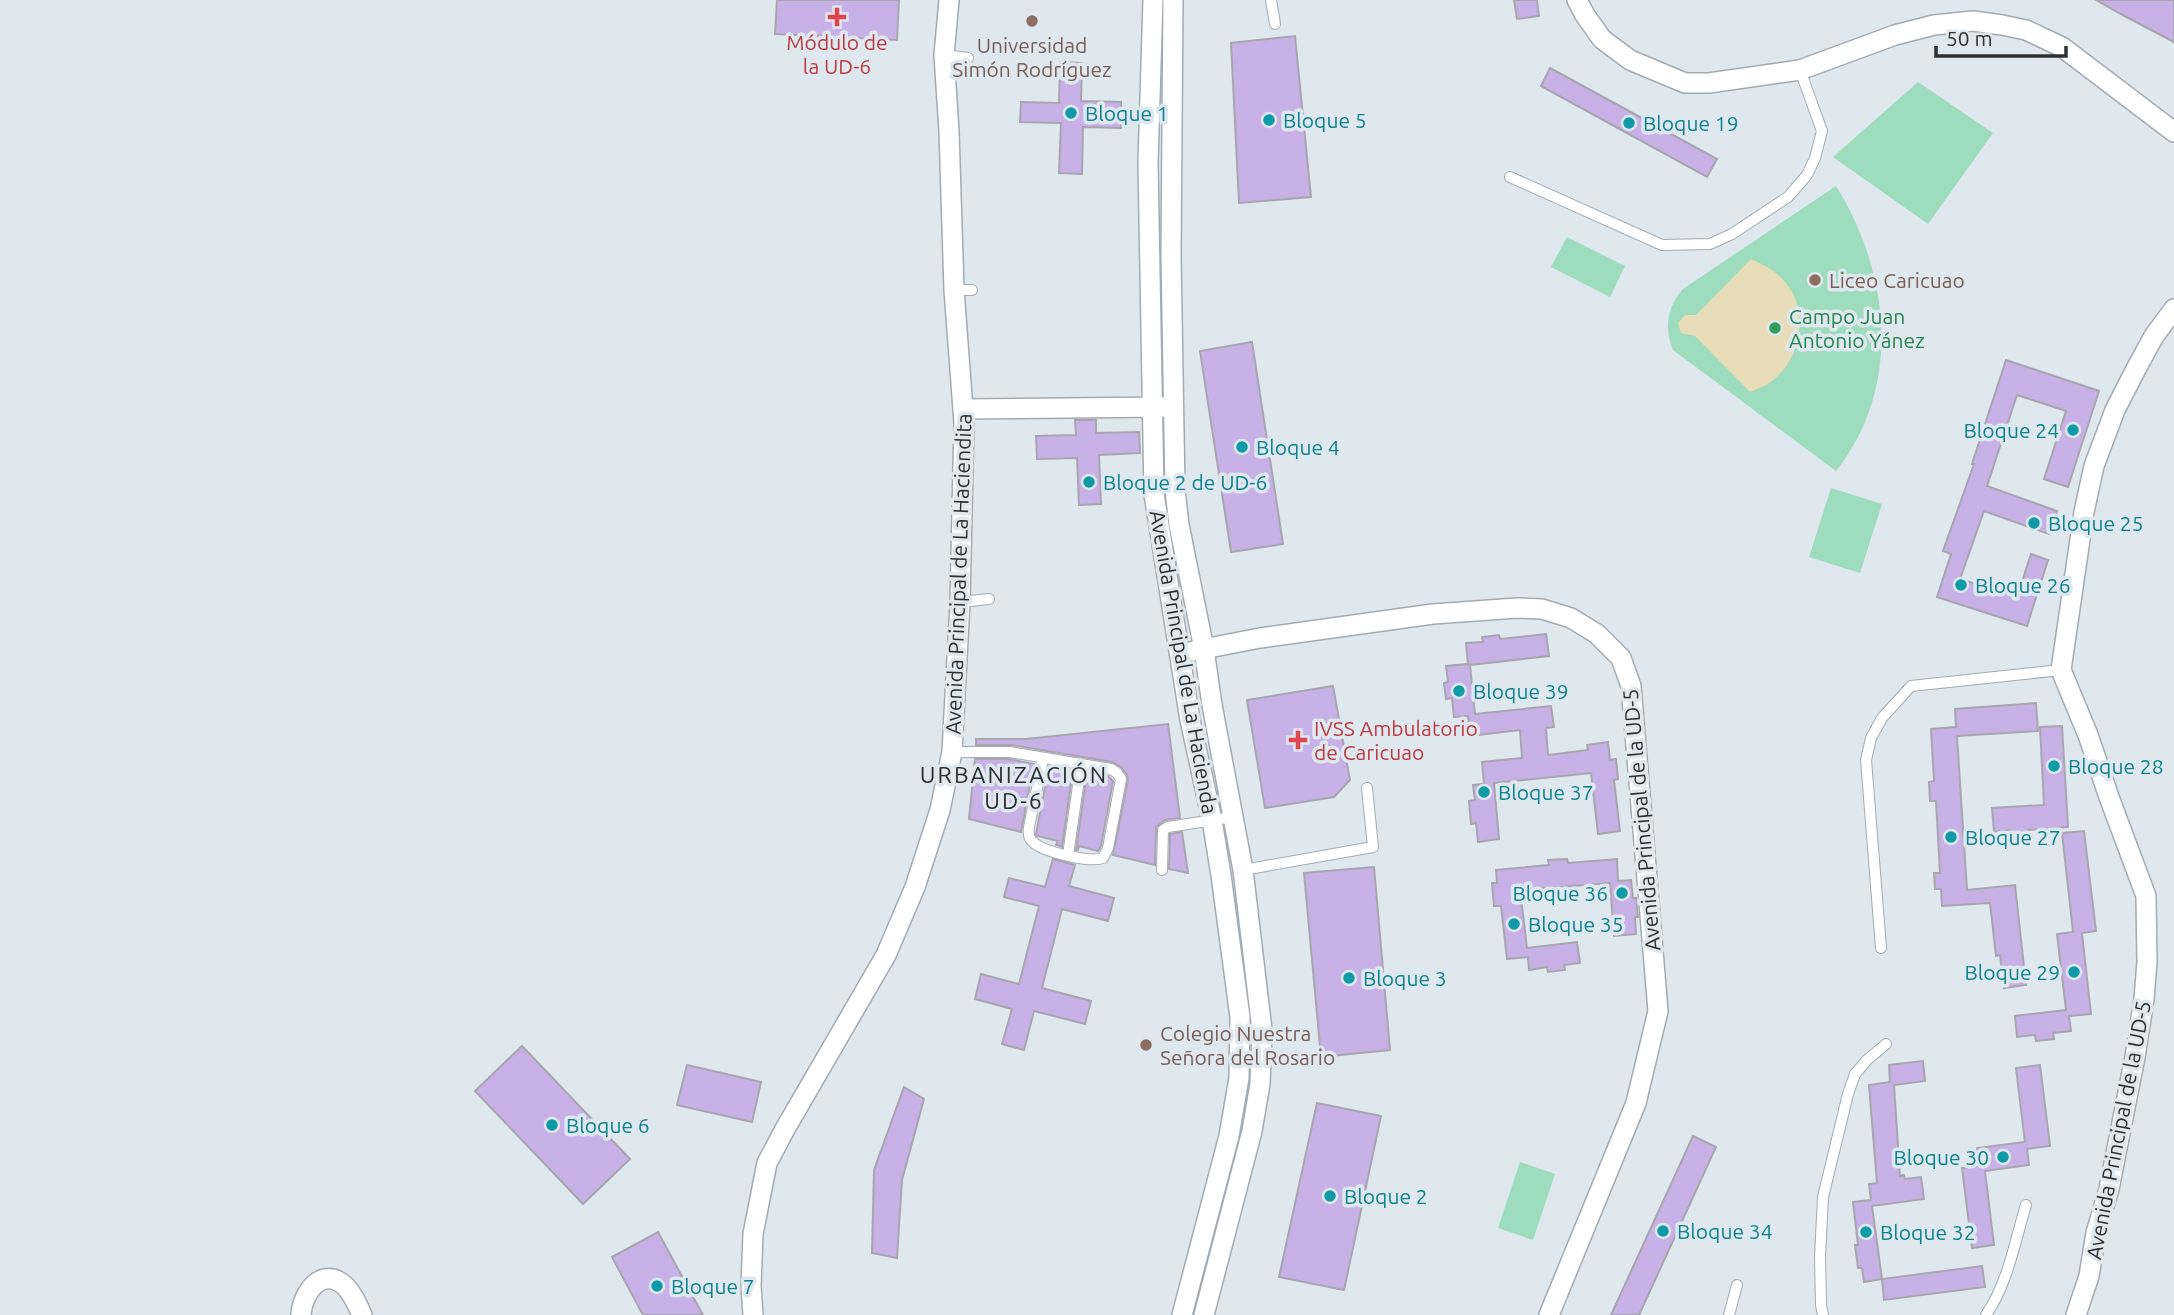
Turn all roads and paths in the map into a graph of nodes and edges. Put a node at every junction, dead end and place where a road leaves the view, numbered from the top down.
1 (949, 0) edge
2 (1153, 0) edge
3 (1173, 0) edge
4 (1271, 0) edge
5 (1577, 0) edge
6 (1275, 24) dead end
7 (944, 55) junction
8 (968, 58) dead end
9 (1800, 70) junction
10 (2174, 132) edge
11 (1510, 177) dead end
12 (2174, 309) edge
13 (1172, 345) junction
14 (1151, 347) junction
15 (1152, 407) junction
16 (1173, 407) junction
17 (963, 409) junction
18 (989, 599) dead end
19 (960, 602) junction
20 (1204, 649) junction
21 (1180, 654) junction
22 (2061, 670) junction
23 (952, 752) junction
24 (1043, 759) junction
25 (1081, 765) junction
26 (1367, 788) dead end
27 (1233, 817) junction
28 (1212, 820) junction
29 (1068, 855) junction
30 (1162, 870) dead end
31 (1243, 870) junction
32 (1221, 875) junction
33 (1881, 948) dead end
34 (1886, 1044) dead end
35 (2026, 1205) dead end
36 (1737, 1285) dead end
37 (301, 1315) edge
38 (362, 1315) edge
39 (753, 1315) edge
40 (1182, 1315) edge
41 (1204, 1315) edge
42 (1549, 1315) edge
43 (1729, 1315) edge
44 (1823, 1315) edge
45 (1986, 1315) edge
46 (2076, 1315) edge

1 - 7 street, Avenida Principal de La Haciendita
2 - 14 street, Avenida Principal de La Hacienda
3 - 13 street, Avenida Principal de La Hacienda
4 - 6 lane
5 - 9 street
7 - 8 lane
7 - 17 street, Avenida Principal de La Haciendita
9 - 10 street
9 - 11 lane
12 - 22 street
13 - 14 lane
13 - 16 street, Avenida Principal de La Hacienda
14 - 15 street, Avenida Principal de La Hacienda
15 - 16 street
15 - 17 street
15 - 21 street, Avenida Principal de La Hacienda
16 - 20 street, Avenida Principal de La Hacienda
17 - 19 street, Avenida Principal de La Haciendita
18 - 19 lane
19 - 23 street, Avenida Principal de La Haciendita
20 - 21 street, Avenida Principal de la UD-5
20 - 27 street, Avenida Principal de La Hacienda
20 - 42 street, Avenida Principal de la UD-5
21 - 28 street, Avenida Principal de La Hacienda
22 - 33 lane
22 - 46 street, Avenida Principal de la UD-5
23 - 24 lane
23 - 39 street, Avenida Principal de La Haciendita
24 - 25 lane
24 - 29 lane
25 - 29 lane
25 - 29 lane
26 - 31 lane
27 - 28 lane
27 - 31 street, Avenida Principal de La Hacienda
28 - 30 lane
28 - 32 street, Avenida Principal de La Hacienda
31 - 32 street
31 - 41 street, Avenida Principal de La Hacienda
32 - 40 street, Avenida Principal de La Hacienda
34 - 44 lane
35 - 45 lane
36 - 43 lane
37 - 38 street

